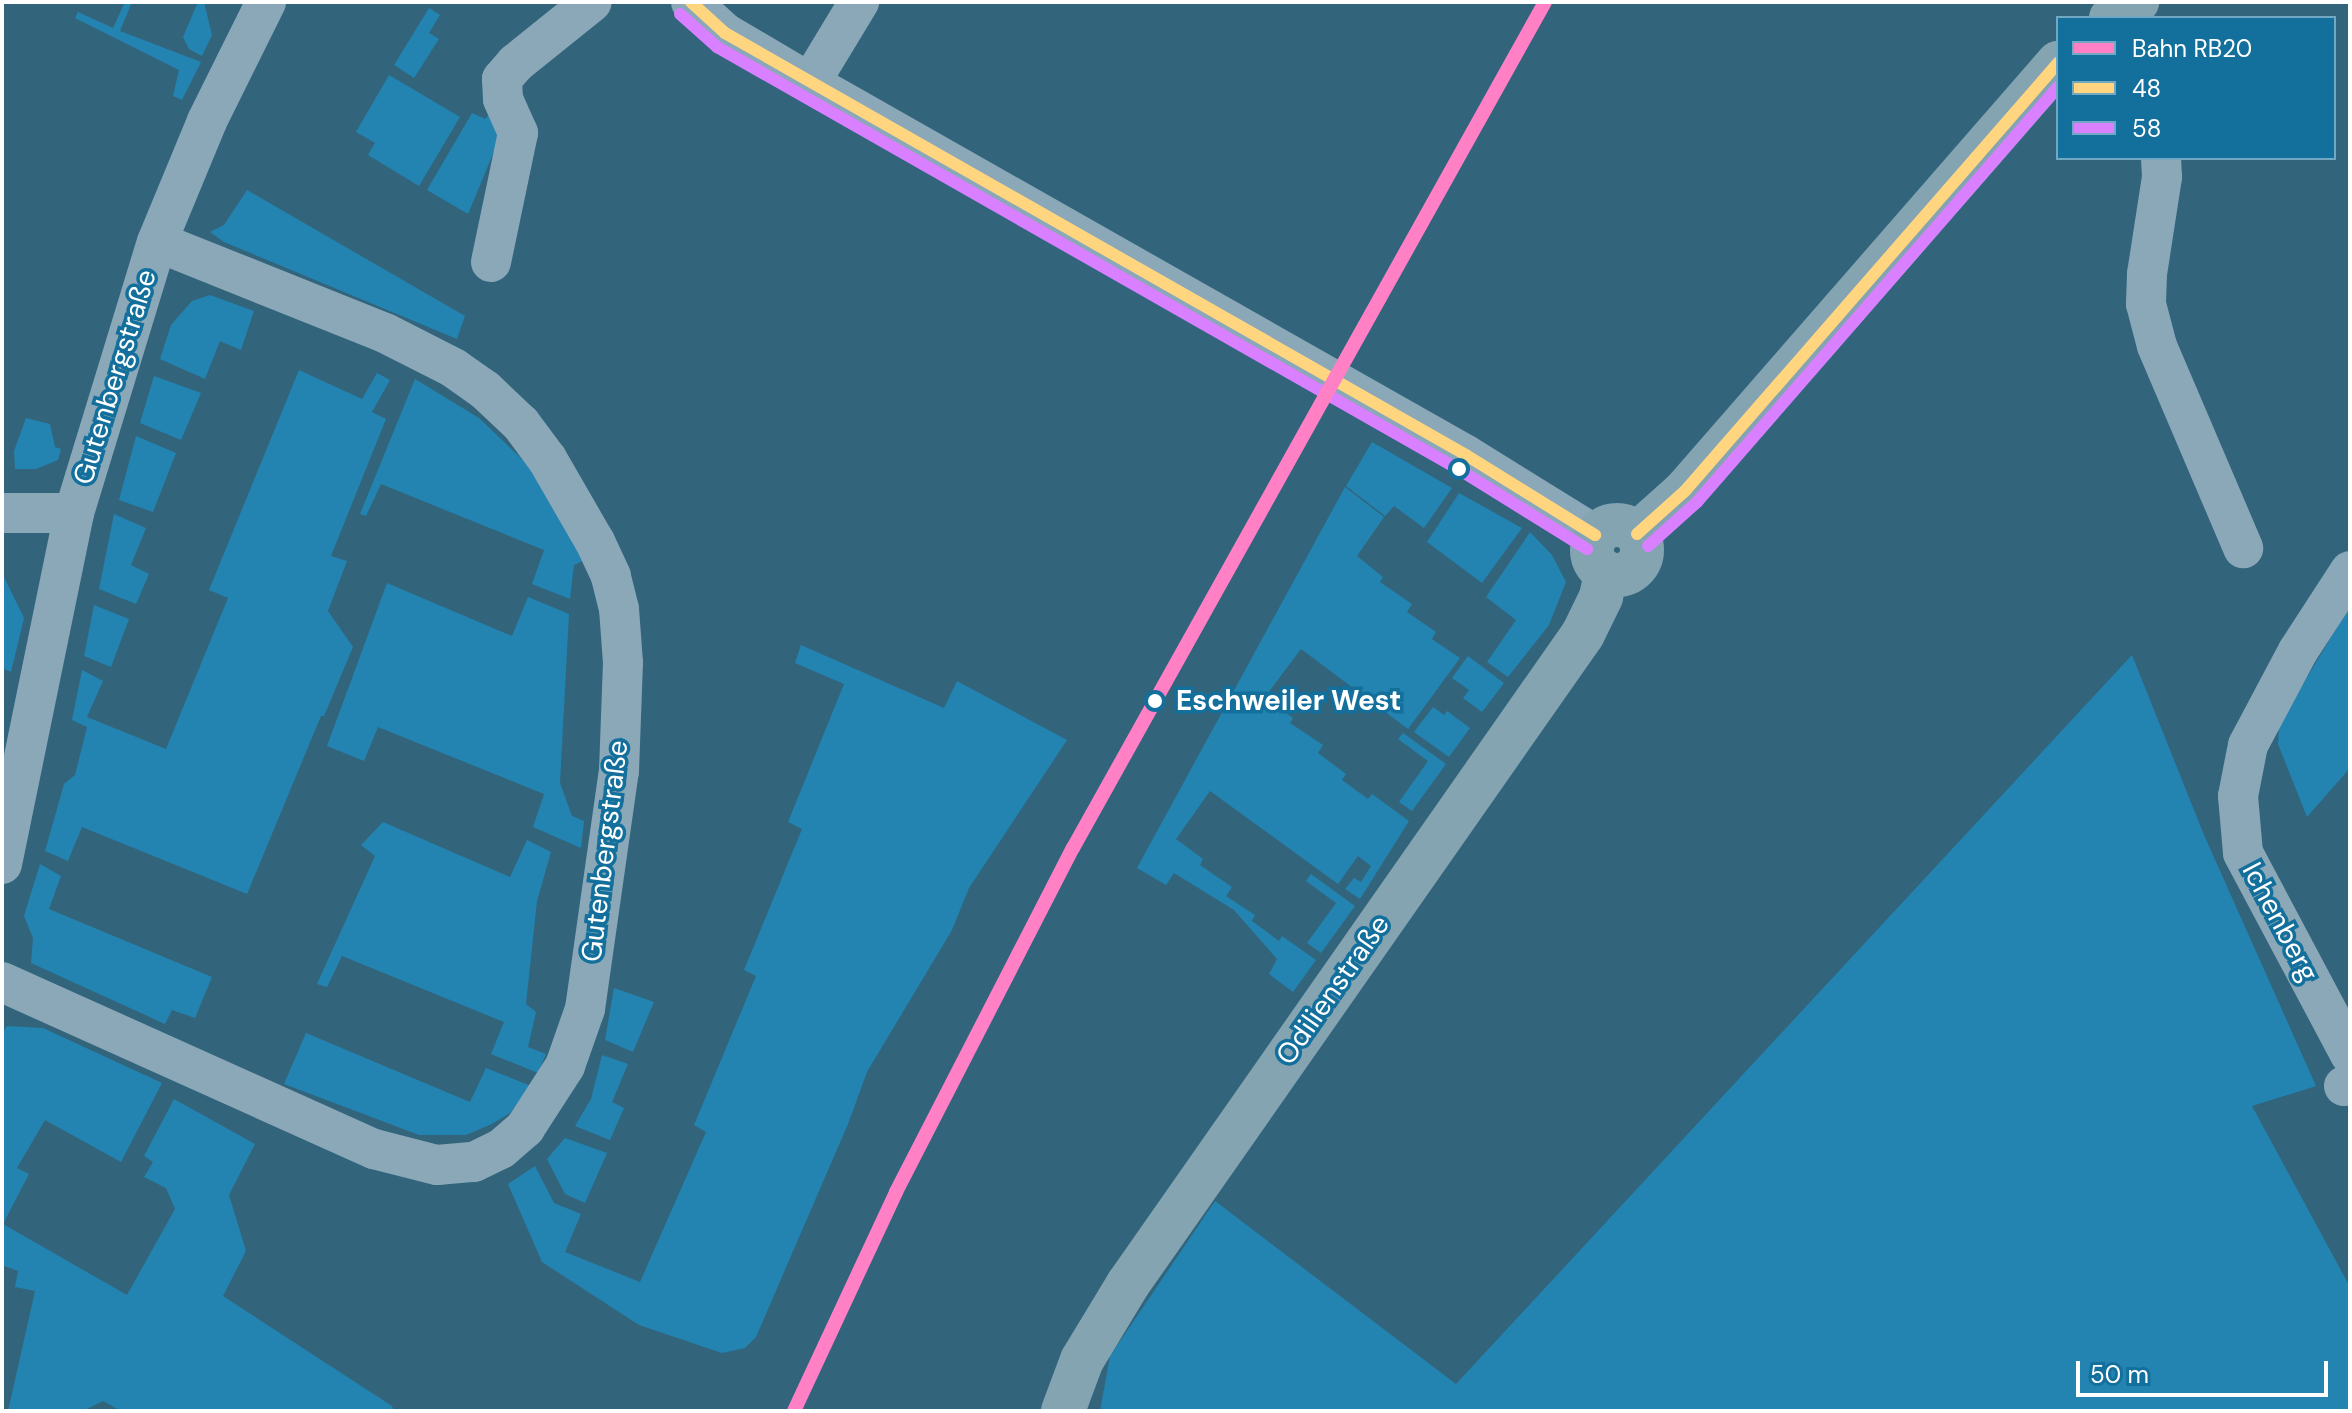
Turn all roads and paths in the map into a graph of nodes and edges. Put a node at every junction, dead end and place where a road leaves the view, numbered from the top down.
1 (592, 2) edge
2 (691, 2) edge
3 (859, 2) edge
4 (2137, 2) edge
5 (253, 7) edge
6 (2114, 16) edge
7 (2056, 65) edge
8 (810, 83) junction
9 (2161, 160) edge
10 (157, 242) junction
11 (491, 262) dead end
12 (2, 513) edge
13 (74, 513) junction
14 (1613, 547) junction
15 (2243, 548) dead end
16 (2350, 571) edge
17 (2, 864) edge
18 (2, 982) edge
19 (2348, 1075) edge
20 (1063, 1411) edge

1 - 11 street
2 - 8 street
3 - 8 street
4 - 6 main road
5 - 10 street, Gutenbergstraße
7 - 14 main road
8 - 14 street
9 - 15 street
10 - 13 street, Gutenbergstraße
10 - 18 street, Gutenbergstraße
12 - 13 street, Gutenbergstraße
13 - 17 street, Gutenbergstraße
14 - 20 main road, Odilienstraße
16 - 19 street, Ichenberg

